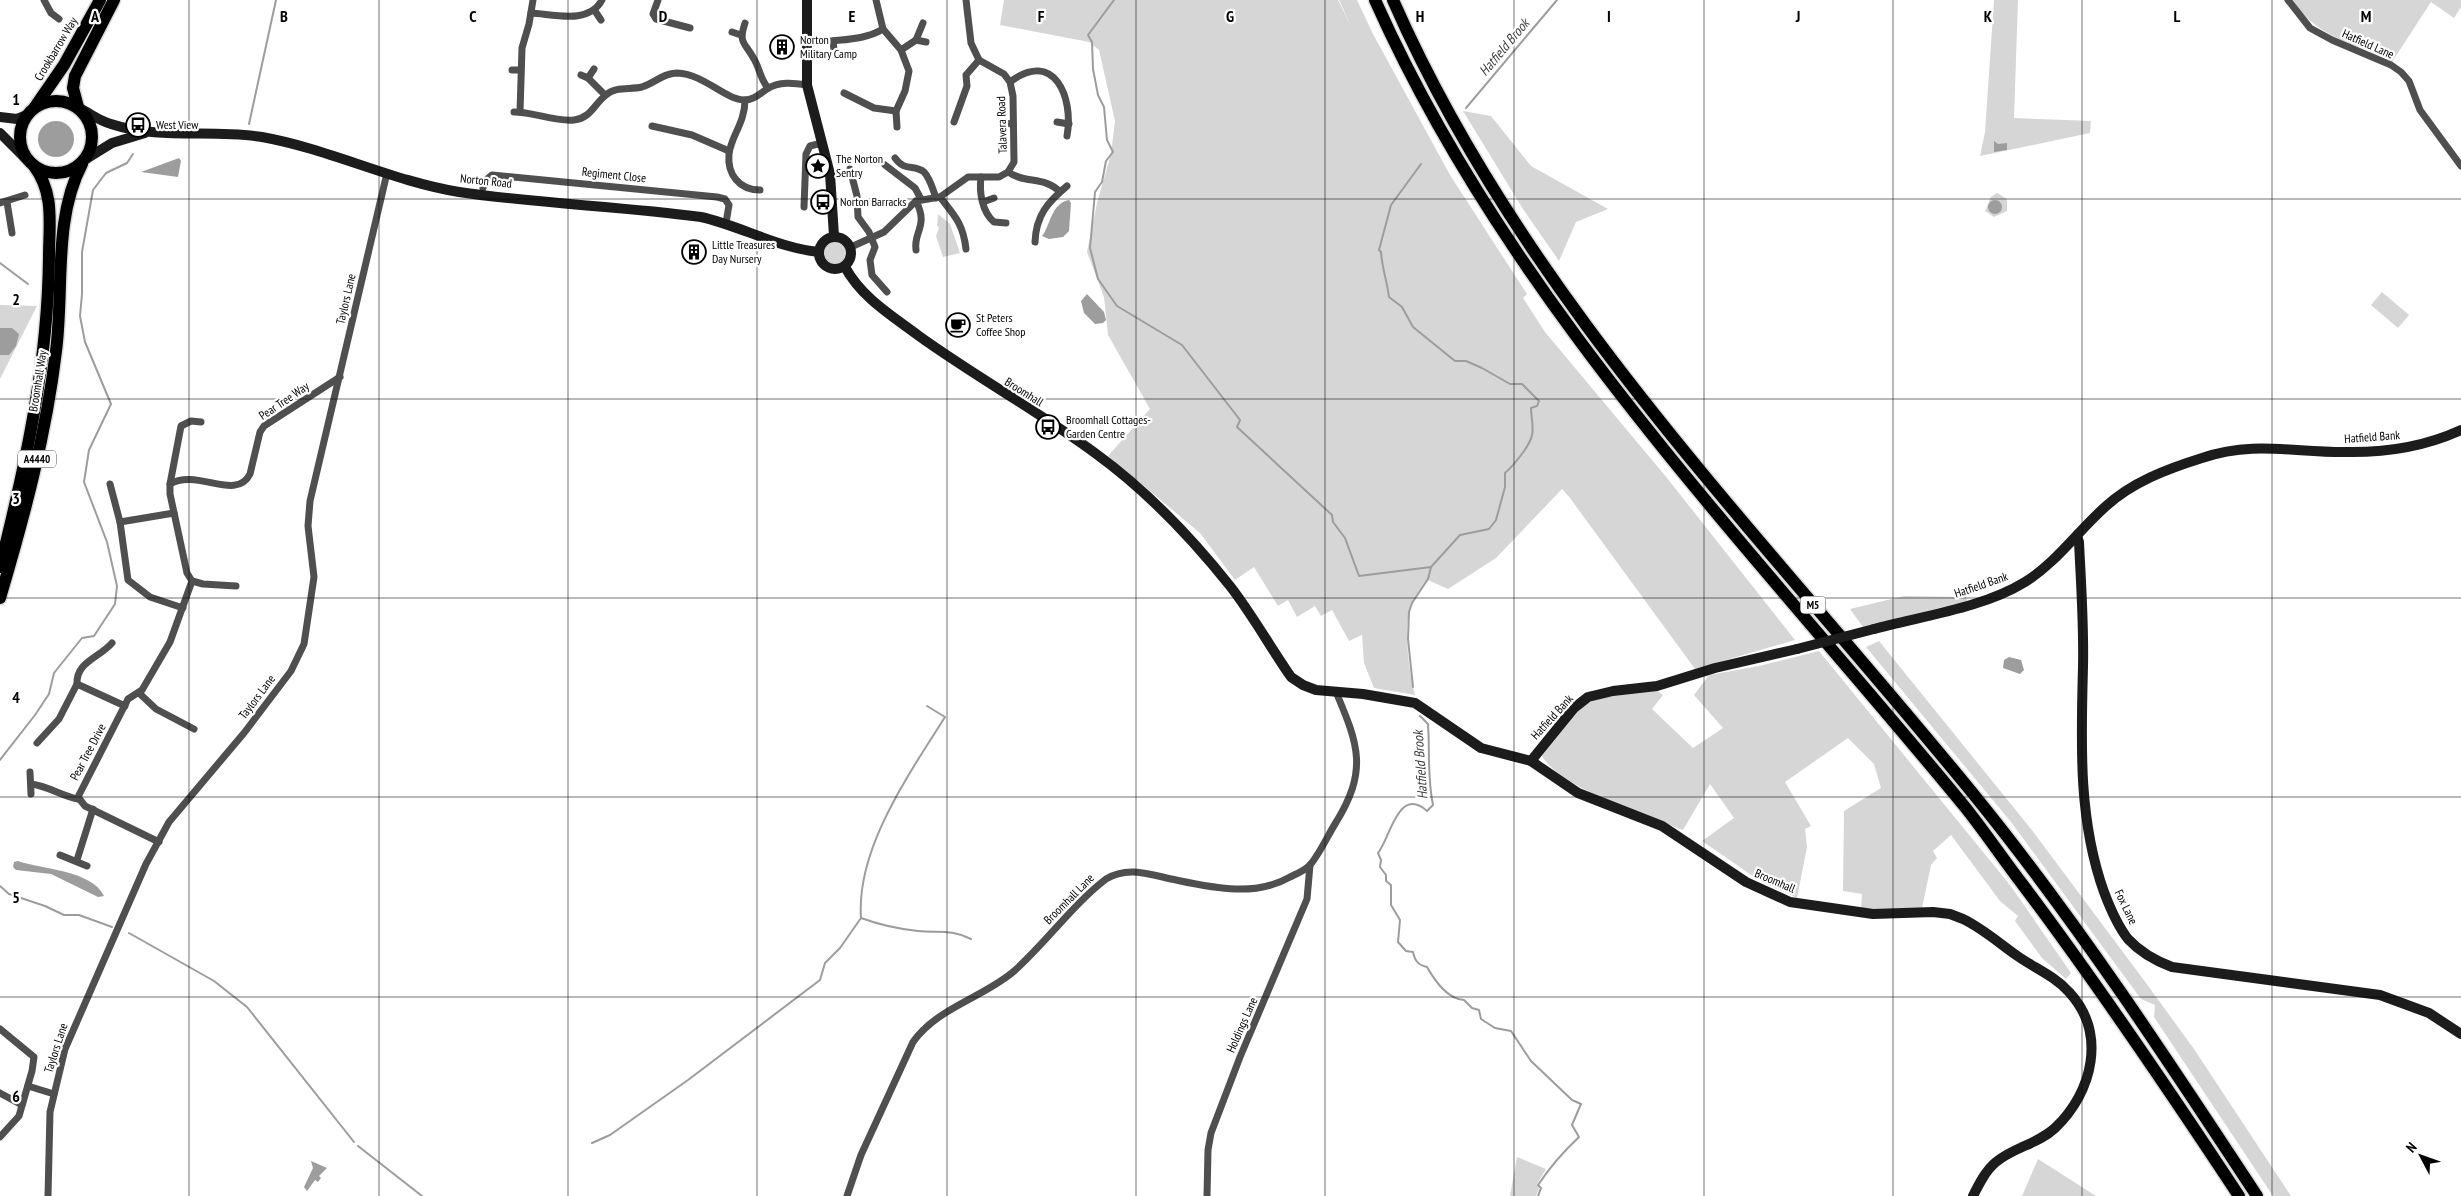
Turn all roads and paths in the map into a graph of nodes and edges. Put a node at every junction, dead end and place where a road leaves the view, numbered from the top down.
1 (44, 0) edge
2 (100, 0) edge
3 (114, 0) edge
4 (533, 0) edge
5 (602, 0) edge
6 (658, 0) edge
7 (807, 0) edge
8 (876, 0) edge
9 (966, 0) edge
10 (1376, 0) edge
11 (1393, 0) edge
12 (2288, 0) edge
13 (594, 11) junction
14 (531, 12) junction
15 (59, 19) dead end
16 (601, 20) dead end
17 (745, 23) dead end
18 (923, 23) dead end
19 (690, 28) dead end
20 (884, 29) junction
21 (732, 32) dead end
22 (741, 34) junction
23 (916, 40) junction
24 (834, 41) junction
25 (823, 42) dead end
26 (926, 42) dead end
27 (834, 50) dead end
28 (901, 50) junction
29 (979, 60) junction
30 (594, 68) dead end
31 (1010, 82) junction
32 (807, 85) junction
33 (768, 88) junction
34 (844, 93) dead end
35 (605, 95) junction
36 (745, 100) junction
37 (79, 108) junction
38 (896, 111) junction
39 (30, 112) junction
40 (0, 117) edge
41 (954, 122) dead end
42 (1057, 122) dead end
43 (1003, 123) dead end
44 (1012, 124) junction
45 (1069, 124) junction
46 (652, 126) dead end
47 (896, 127) dead end
48 (151, 132) junction
49 (0, 133) edge
50 (1067, 136) dead end
51 (822, 143) junction
52 (729, 151) junction
53 (896, 158) dead end
54 (84, 162) junction
55 (31, 164) junction
56 (885, 165) dead end
57 (2461, 166) edge
58 (850, 169) dead end
59 (1008, 172) junction
60 (387, 173) junction
61 (981, 177) junction
62 (1067, 186) dead end
63 (483, 188) dead end
64 (760, 190) dead end
65 (1060, 192) junction
66 (25, 195) dead end
67 (938, 197) junction
68 (994, 198) dead end
69 (918, 200) junction
70 (983, 202) junction
71 (3, 203) edge
72 (804, 207) dead end
73 (726, 223) junction
74 (1006, 223) dead end
75 (12, 233) dead end
76 (834, 236) junction
77 (873, 238) junction
78 (1035, 242) dead end
79 (852, 247) junction
80 (966, 248) dead end
81 (916, 250) dead end
82 (819, 252) junction
83 (845, 267) junction
84 (887, 292) dead end
85 (340, 378) junction
86 (201, 422) dead end
87 (2461, 430) edge
88 (110, 484) dead end
89 (170, 484) junction
90 (174, 513) junction
91 (120, 522) junction
92 (2077, 536) junction
93 (0, 567) edge
94 (192, 581) junction
95 (236, 586) dead end
96 (0, 598) edge
97 (183, 608) junction
98 (112, 643) dead end
99 (77, 684) junction
100 (1336, 692) junction
101 (139, 693) junction
102 (125, 706) junction
103 (194, 728) dead end
104 (37, 743) dead end
105 (1530, 761) junction
106 (30, 772) dead end
107 (31, 784) junction
108 (31, 794) dead end
109 (78, 799) junction
110 (93, 809) junction
111 (159, 842) junction
112 (60, 855) dead end
113 (76, 860) junction
114 (1310, 865) junction
115 (87, 866) dead end
116 (0, 1029) edge
117 (2461, 1034) edge
118 (28, 1086) junction
119 (0, 1093) edge
120 (54, 1094) junction
121 (22, 1105) junction
122 (0, 1137) edge
123 (48, 1196) edge
124 (846, 1196) edge
125 (1207, 1196) edge
126 (1973, 1196) edge
127 (2239, 1196) edge
128 (2257, 1196) edge

1 - 15 street
2 - 39 highway, Crookbarrow Way
3 - 37 highway
4 - 14 street
5 - 13 street
6 - 19 street
7 - 32 street
8 - 20 street
9 - 29 street
10 - 127 highway, M5
11 - 128 highway, M5
12 - 57 street, Hatfield Lane
13 - 14 street
13 - 16 street
14 - 35 street
17 - 22 street
18 - 23 street
20 - 24 street
20 - 28 street
21 - 22 street
22 - 33 street
23 - 26 street
23 - 28 street
24 - 25 street
24 - 27 street
28 - 38 street
29 - 31 street, Talavera Road
29 - 41 street
30 - 35 street
31 - 44 street, Talavera Road
31 - 45 street
32 - 33 street
32 - 51 street
33 - 36 street
34 - 38 street
35 - 36 street
36 - 52 street
37 - 39 highway
37 - 48 street, Norton Road
37 - 54 highway
38 - 47 street
39 - 40 street
39 - 55 highway
42 - 45 street
43 - 44 street
44 - 59 street, Talavera Road
45 - 50 street
46 - 52 street
48 - 54 street, Norton Road
48 - 60 street, Norton Road
49 - 55 street
51 - 72 street
51 - 76 street
52 - 64 street
53 - 67 street
54 - 55 highway
54 - 96 highway, Broomhall Way / A4440
55 - 93 highway, Broomhall Way / A4440
56 - 69 street
58 - 77 street
59 - 61 street, Talavera Road
59 - 65 street
60 - 73 street, Norton Road
60 - 85 street, Taylors Lane
61 - 67 street, Talavera Road
61 - 70 street
62 - 65 street
63 - 73 street, Regiment Close
65 - 78 street
66 - 71 street
67 - 69 street
67 - 80 street
68 - 70 street
69 - 77 street
69 - 81 street
70 - 74 street
71 - 75 street
73 - 82 street, Norton Road
76 - 79 street
76 - 82 street
77 - 79 street
77 - 84 street
79 - 83 street
82 - 83 street
83 - 100 street, Broomhall
85 - 89 street, Pear Tree Way
85 - 111 street, Taylors Lane
86 - 89 street
87 - 92 street, Hatfield Bank
88 - 91 street
89 - 90 street
90 - 91 street
90 - 94 street
91 - 97 street
92 - 105 street, Hatfield Bank, bridge
92 - 117 street, Fox Lane
94 - 95 street
94 - 97 street, Pear Tree Drive
97 - 101 street, Pear Tree Drive
98 - 99 street
99 - 102 street
99 - 104 street
100 - 105 street, Broomhall
100 - 114 street, Broomhall Lane
101 - 102 street, Pear Tree Drive
101 - 103 street
102 - 109 street, Pear Tree Drive
105 - 126 street, Broomhall
106 - 107 street
107 - 108 street
107 - 109 street
109 - 110 street, Pear Tree Drive
110 - 111 street, Pear Tree Drive
110 - 113 street
111 - 120 street, Taylors Lane
112 - 113 street
113 - 115 street
114 - 124 street, Broomhall Lane
114 - 125 street, Holdings Lane
116 - 118 street
118 - 120 street
118 - 121 street
119 - 121 street
120 - 123 street, Taylors Lane
121 - 122 street

